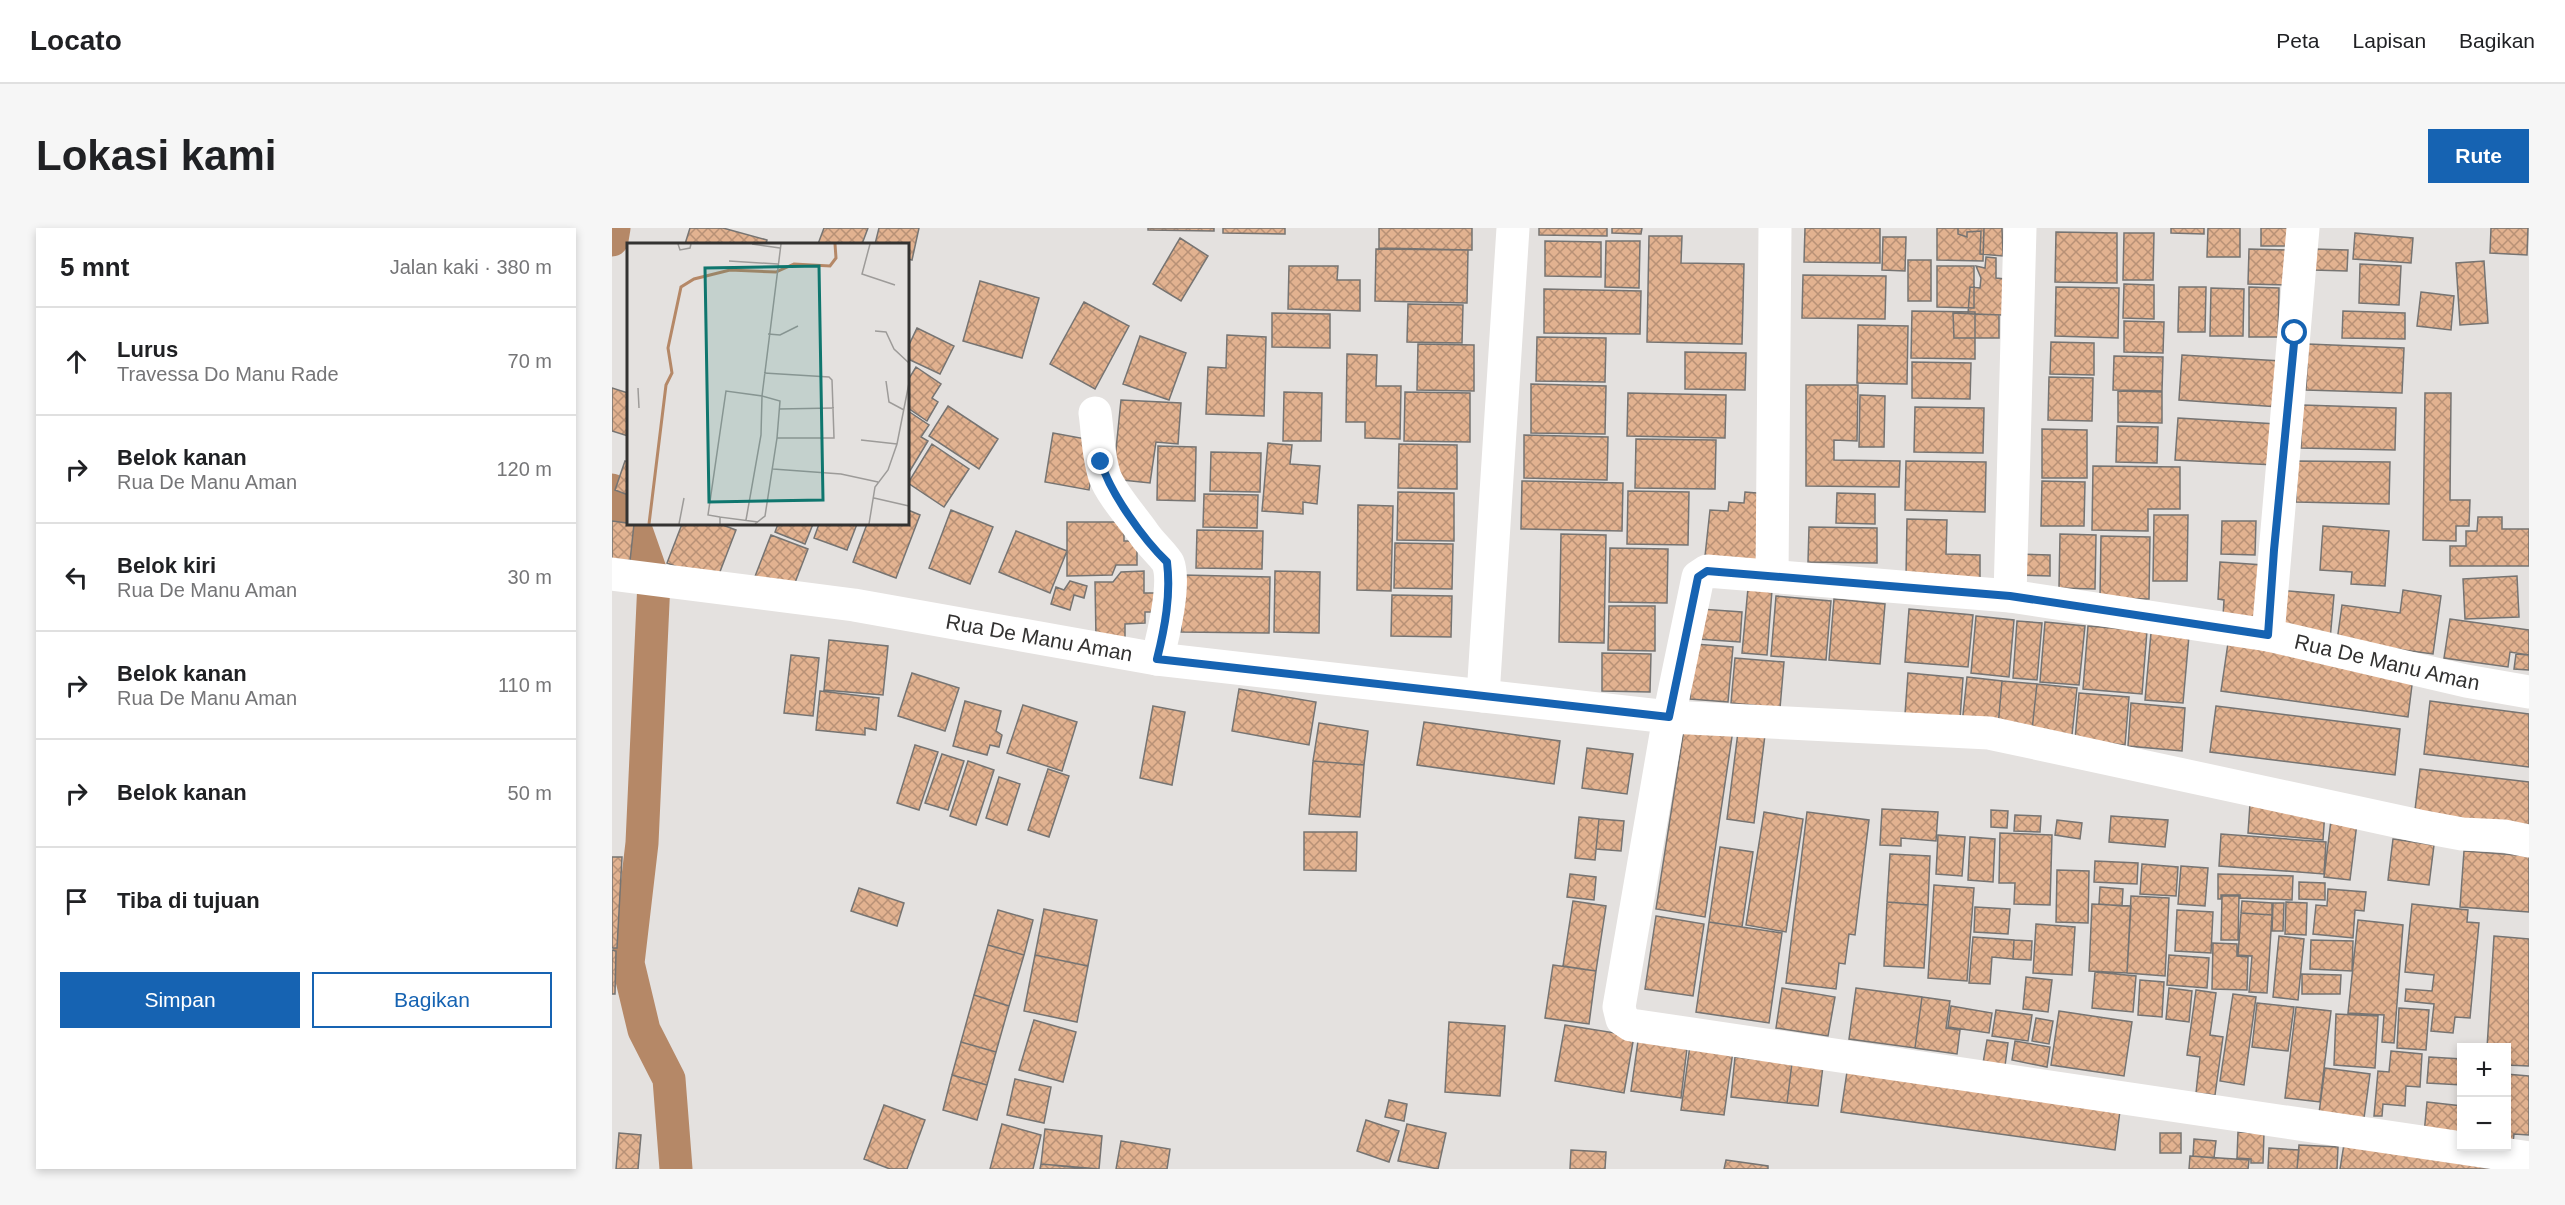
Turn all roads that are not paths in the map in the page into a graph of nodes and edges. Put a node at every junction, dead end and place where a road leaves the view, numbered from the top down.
1 (1513, 228) edge
2 (1775, 228) edge
3 (2020, 228) edge
4 (2303, 228) edge
5 (1095, 413) dead end
6 (612, 574) edge
7 (1772, 576) junction
8 (2010, 596) junction
9 (2268, 635) junction
10 (1157, 659) junction
11 (2529, 692) edge
12 (1483, 696) junction
13 (1669, 717) junction
14 (2529, 841) edge
15 (2529, 1158) edge

1 - 12 street
2 - 7 street
3 - 8 street
4 - 9 street
5 - 10 street
6 - 10 street, Rua De Manu Aman
7 - 8 street, Rua De Manu Aman
7 - 13 street, Rua De Manu Aman
8 - 9 street, Rua De Manu Aman
9 - 11 street, Rua De Manu Aman
10 - 12 street, Rua De Manu Aman
12 - 13 street, Rua De Manu Aman
13 - 14 street
13 - 15 street

